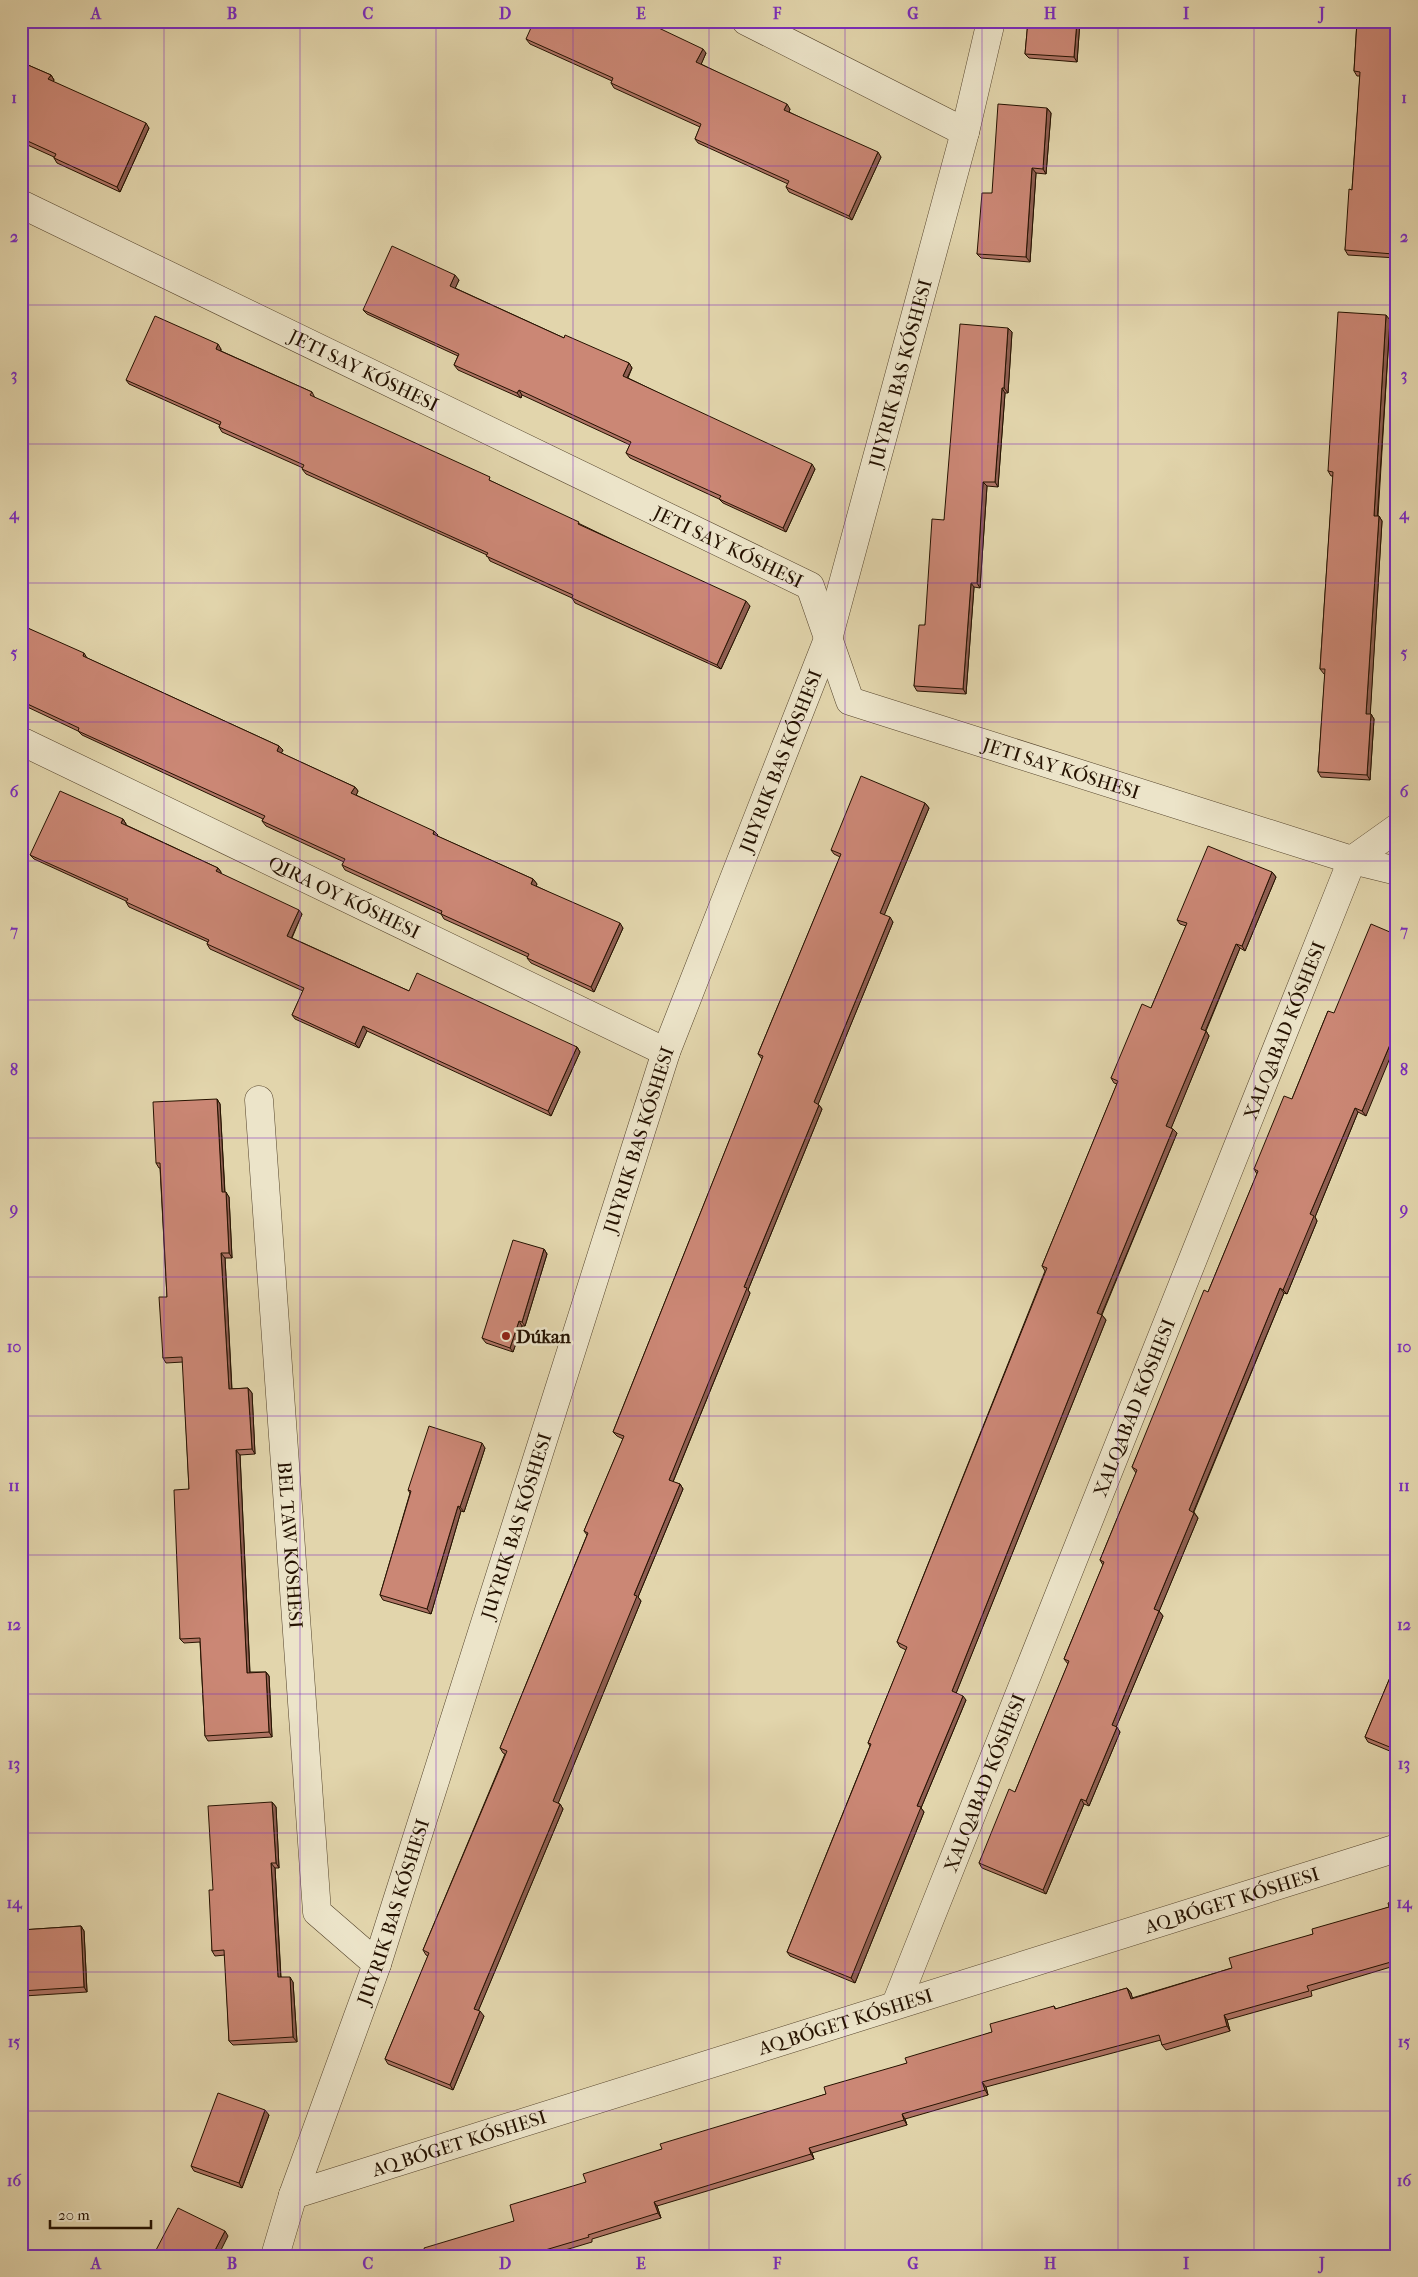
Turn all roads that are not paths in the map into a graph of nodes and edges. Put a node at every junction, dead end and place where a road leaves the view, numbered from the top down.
1 (746, 21) edge
2 (991, 21) edge
3 (965, 132) junction
4 (21, 204) edge
5 (828, 639) junction
6 (21, 741) edge
7 (1397, 828) edge
8 (1352, 860) junction
9 (1397, 872) edge
10 (666, 1052) junction
11 (259, 1100) dead end
12 (1397, 1848) edge
13 (377, 1964) junction
14 (896, 2004) junction
15 (292, 2195) junction
16 (274, 2256) edge

1 - 3 street
2 - 3 street, JUYRIK BAS KÓSHESI
3 - 5 street, JUYRIK BAS KÓSHESI
4 - 5 street, JETI SAY KÓSHESI
5 - 8 street, JETI SAY KÓSHESI
5 - 10 street, JUYRIK BAS KÓSHESI
6 - 10 street
7 - 8 street
8 - 9 street, JETI SAY KÓSHESI
8 - 14 street, XALQABAD KÓSHESI
10 - 13 street, JUYRIK BAS KÓSHESI
11 - 13 street, BEL TAW KÓSHESI
12 - 14 street, AQ BÓGET KÓSHESI
13 - 15 street, JUYRIK BAS KÓSHESI
14 - 15 street, AQ BÓGET KÓSHESI
15 - 16 street, JUYRIK BAS KÓSHESI

